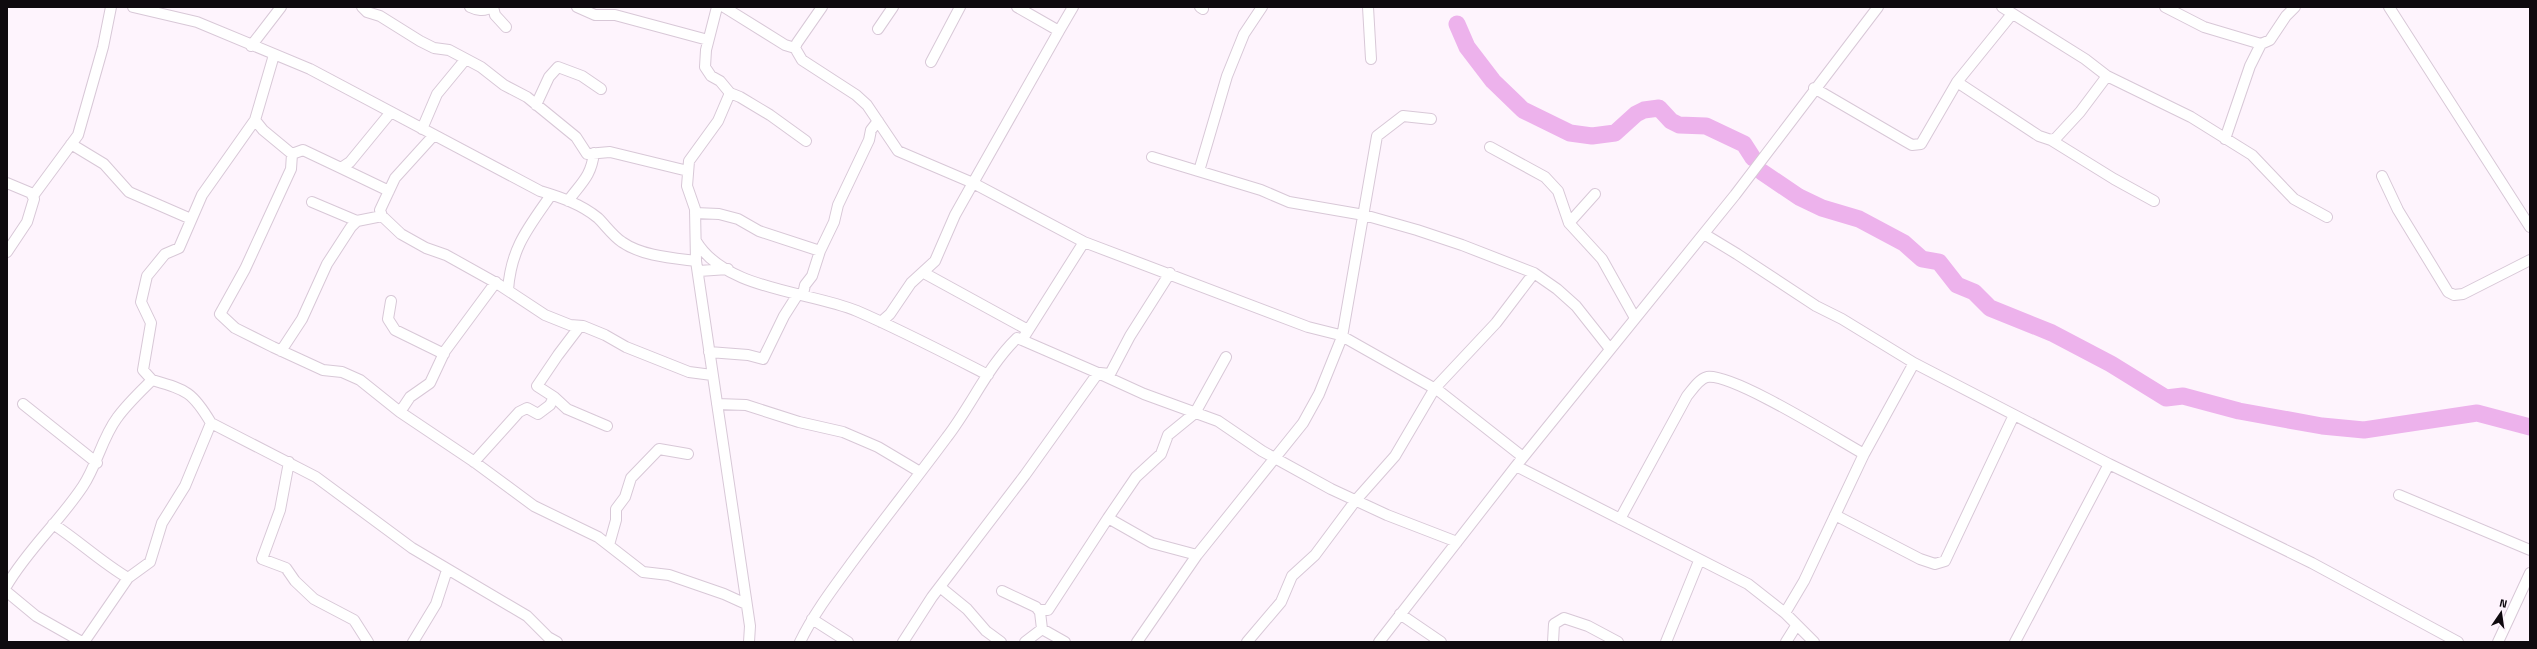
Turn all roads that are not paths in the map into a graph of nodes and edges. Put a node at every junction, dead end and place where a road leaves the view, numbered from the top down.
1 (111, 7) edge
2 (133, 7) edge
3 (281, 7) edge
4 (362, 7) edge
5 (470, 7) edge
6 (491, 7) edge
7 (577, 7) edge
8 (717, 7) edge
9 (724, 7) edge
10 (822, 7) edge
11 (893, 7) edge
12 (960, 7) edge
13 (1017, 7) edge
14 (1072, 7) edge
15 (1262, 7) edge
16 (1368, 7) edge
17 (1878, 7) edge
18 (2002, 7) edge
19 (2165, 7) edge
20 (2295, 7) edge
21 (2389, 7) edge
22 (2012, 14) junction
23 (506, 27) dead end
24 (878, 29) dead end
25 (1059, 31) junction
26 (708, 40) junction
27 (2261, 44) junction
28 (251, 46) junction
29 (795, 48) junction
30 (274, 55) junction
31 (1371, 59) dead end
32 (465, 60) junction
33 (931, 62) dead end
34 (2107, 76) junction
35 (1957, 82) junction
36 (1814, 88) junction
37 (601, 89) dead end
38 (730, 94) junction
39 (536, 105) junction
40 (391, 112) junction
41 (1431, 119) dead end
42 (255, 120) junction
43 (878, 122) junction
44 (422, 129) junction
45 (434, 135) junction
46 (2225, 139) junction
47 (2051, 140) junction
48 (806, 141) dead end
49 (71, 144) junction
50 (1490, 147) dead end
51 (594, 153) junction
52 (292, 154) junction
53 (1152, 157) dead end
54 (341, 168) junction
55 (688, 171) junction
56 (1199, 171) junction
57 (2382, 176) dead end
58 (973, 182) junction
59 (7, 183) edge
60 (389, 191) junction
61 (1595, 194) dead end
62 (551, 195) junction
63 (33, 196) junction
64 (568, 201) junction
65 (2154, 201) dead end
66 (312, 202) dead end
67 (695, 213) junction
68 (1364, 215) junction
69 (382, 216) junction
70 (2327, 217) dead end
71 (191, 219) junction
72 (2528, 219) edge
73 (357, 221) junction
74 (1569, 223) junction
75 (1704, 234) junction
76 (696, 241) junction
77 (1084, 242) junction
78 (820, 251) junction
79 (7, 252) edge
80 (2530, 260) edge
81 (697, 266) junction
82 (728, 270) junction
83 (924, 273) junction
84 (1170, 273) junction
85 (1534, 273) junction
86 (496, 282) junction
87 (508, 290) junction
88 (801, 294) junction
89 (391, 301) dead end
90 (1635, 318) junction
91 (881, 322) junction
92 (580, 326) junction
93 (1028, 330) junction
94 (1342, 336) junction
95 (1022, 340) junction
96 (1610, 349) junction
97 (281, 351) junction
98 (709, 352) junction
99 (444, 354) junction
100 (1226, 357) dead end
101 (1914, 363) junction
102 (1098, 373) junction
103 (712, 375) junction
104 (988, 375) junction
105 (152, 380) junction
106 (1435, 388) junction
107 (554, 398) junction
108 (23, 404) dead end
109 (717, 404) junction
110 (400, 412) junction
111 (1194, 412) junction
112 (2014, 415) junction
113 (211, 423) junction
114 (607, 426) dead end
115 (688, 454) dead end
116 (1864, 454) junction
117 (1274, 457) junction
118 (1523, 457) junction
119 (289, 462) junction
120 (474, 462) junction
121 (97, 463) junction
122 (2109, 464) junction
123 (1516, 466) junction
124 (920, 472) junction
125 (2399, 495) dead end
126 (1356, 500) junction
127 (1836, 515) junction
128 (1108, 518) junction
129 (1620, 519) junction
130 (53, 524) junction
131 (1457, 542) junction
132 (609, 545) junction
133 (2530, 550) edge
134 (1197, 555) junction
135 (1699, 561) junction
136 (447, 570) junction
137 (10, 571) edge
138 (2530, 572) edge
139 (128, 578) junction
140 (7, 585) edge
141 (940, 587) junction
142 (7, 592) edge
143 (1002, 592) dead end
144 (746, 604) junction
145 (1039, 610) junction
146 (1785, 613) junction
147 (1400, 614) junction
148 (812, 619) junction
149 (1796, 626) junction
150 (1042, 629) junction
151 (83, 642) edge
152 (368, 642) edge
153 (413, 642) edge
154 (557, 642) edge
155 (749, 642) edge
156 (800, 642) edge
157 (848, 642) edge
158 (903, 642) edge
159 (1001, 642) edge
160 (1025, 642) edge
161 (1065, 642) edge
162 (1137, 642) edge
163 (1247, 642) edge
164 (1379, 642) edge
165 (1441, 642) edge
166 (1552, 642) edge
167 (1618, 642) edge
168 (1666, 642) edge
169 (1786, 642) edge
170 (1814, 642) edge
171 (2015, 642) edge
172 (2458, 642) edge
173 (2498, 642) edge

1 - 49 street
2 - 28 street
3 - 28 street
4 - 32 street
5 - 6 street
6 - 23 street
7 - 26 street
8 - 26 street
9 - 29 street
10 - 29 street
11 - 24 street
12 - 33 street
13 - 25 street
14 - 25 street
15 - 56 street
16 - 31 street
17 - 36 street
18 - 22 street
19 - 27 street
20 - 27 street
21 - 72 street
22 - 34 street
22 - 35 street
25 - 58 street
26 - 38 street
27 - 46 street
28 - 30 street
29 - 43 street
30 - 40 street
30 - 42 street
32 - 39 street
32 - 44 street
34 - 46 street
34 - 47 street
35 - 36 street
35 - 47 street
36 - 75 street
37 - 39 street
38 - 48 street
38 - 55 street
39 - 51 street
40 - 44 street
40 - 54 street
41 - 68 street
42 - 52 street
42 - 71 street
43 - 58 street
43 - 78 street
44 - 45 street
45 - 60 street
45 - 62 street
46 - 70 street
47 - 65 street
49 - 63 street
49 - 71 street
50 - 74 street
51 - 55 street
51 - 64 street
52 - 54 street
52 - 97 street
53 - 56 street
54 - 60 street
55 - 67 street
56 - 68 street
57 - 80 street
58 - 77 street
58 - 83 street
59 - 63 street
60 - 69 street
61 - 74 street
62 - 64 street
62 - 87 street
63 - 79 street
64 - 81 street
66 - 73 street
67 - 76 street
67 - 78 street
68 - 85 street
68 - 94 street
69 - 73 street
69 - 86 street
71 - 105 street
73 - 97 street
74 - 90 street
75 - 90 street
75 - 101 street
76 - 81 street
76 - 82 street
77 - 84 street
77 - 93 street
78 - 88 street
81 - 82 street
81 - 98 street
82 - 88 street
83 - 91 street
83 - 93 street
84 - 94 street
84 - 102 street
85 - 96 street
85 - 106 street
86 - 87 street
86 - 99 street
87 - 92 street
88 - 91 street
88 - 98 street
89 - 99 street
90 - 96 street
91 - 104 street
92 - 103 street
92 - 107 street
93 - 95 street
94 - 106 street
94 - 117 street
95 - 102 street
95 - 104 street
96 - 118 street
97 - 110 street
98 - 103 street
99 - 110 street
100 - 111 street
101 - 112 street
101 - 116 street
102 - 111 street
102 - 141 street
103 - 109 street
104 - 124 street
105 - 113 street
105 - 121 street
106 - 118 street
106 - 126 street
107 - 114 street
107 - 120 street
108 - 121 street
109 - 124 street
109 - 144 street
110 - 120 street
111 - 117 street
111 - 128 street
112 - 122 street
112 - 127 street
113 - 119 street
113 - 139 street
115 - 132 street
116 - 127 street
116 - 129 street
117 - 126 street
117 - 134 street
118 - 123 street
119 - 136 street
119 - 152 street
120 - 132 street
121 - 130 street
122 - 171 street
122 - 172 street
123 - 129 street
123 - 131 street
124 - 148 street
125 - 133 street
126 - 131 street
126 - 163 street
127 - 146 street
128 - 134 street
128 - 145 street
129 - 135 street
130 - 137 street
130 - 139 street
131 - 147 street
132 - 144 street
134 - 162 street
135 - 146 street
135 - 168 street
136 - 153 street
136 - 154 street
137 - 140 street
138 - 173 street
139 - 151 street
141 - 158 street
141 - 159 street
142 - 151 street
143 - 145 street
144 - 155 street
145 - 150 street
146 - 149 street
147 - 164 street
147 - 165 street
148 - 156 street
148 - 157 street
149 - 169 street
149 - 170 street
150 - 160 street
150 - 161 street
166 - 167 street

